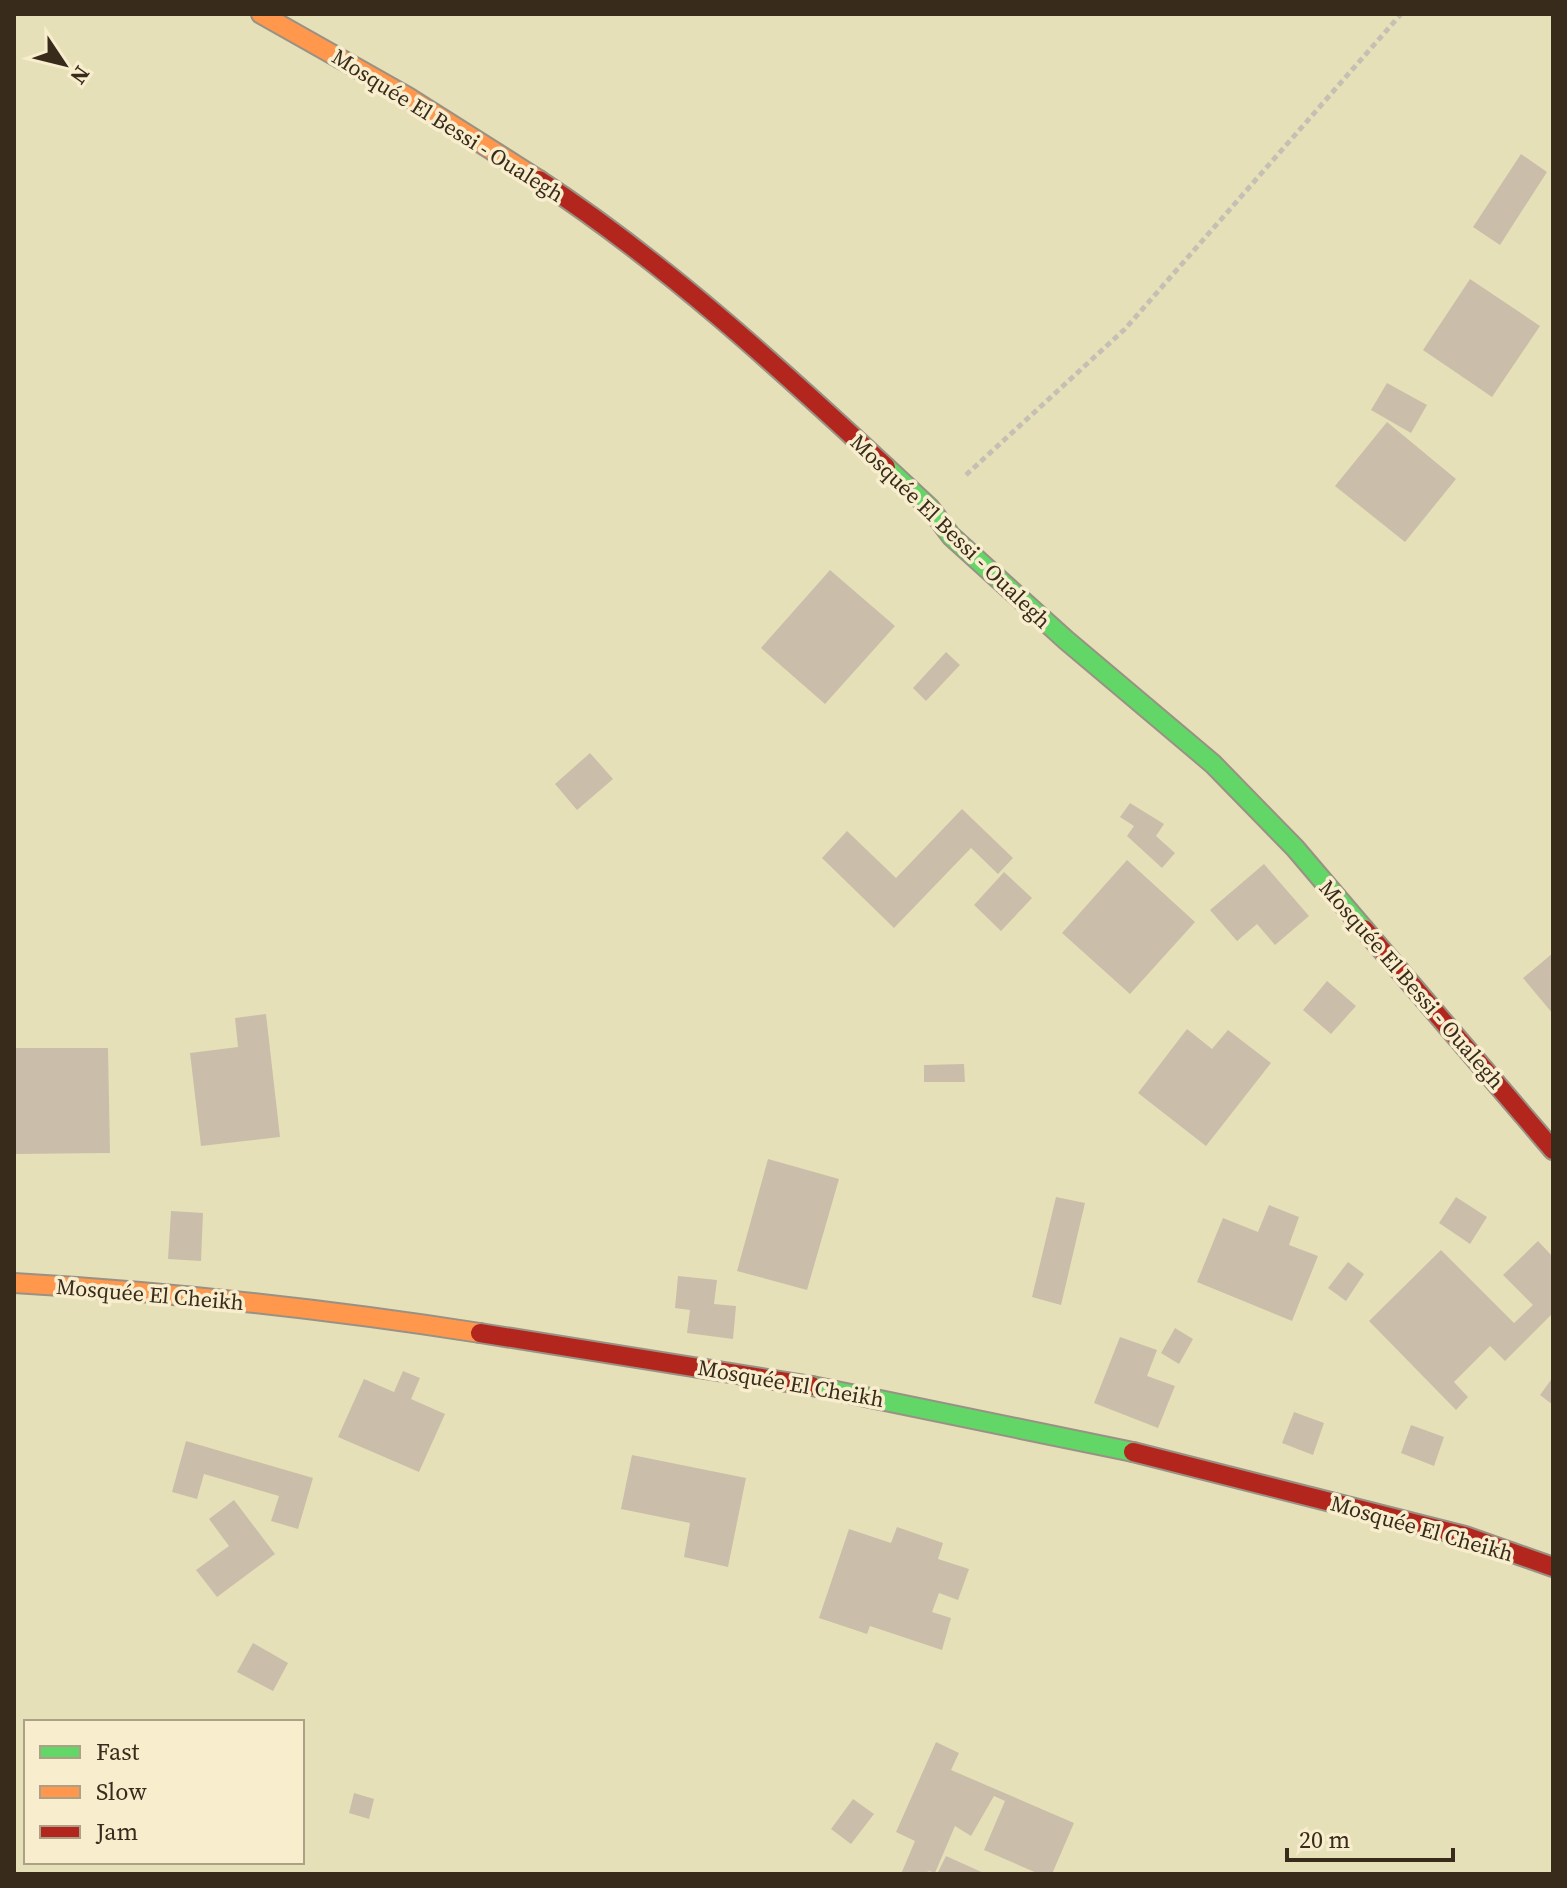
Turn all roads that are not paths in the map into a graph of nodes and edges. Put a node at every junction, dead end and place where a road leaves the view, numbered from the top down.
1 (261, 14) edge
2 (1553, 1150) edge
3 (14, 1283) edge
4 (1553, 1567) edge

1 - 2 street, Mosquée El Bessi - Oualegh
3 - 4 street, Mosquée El Cheikh

